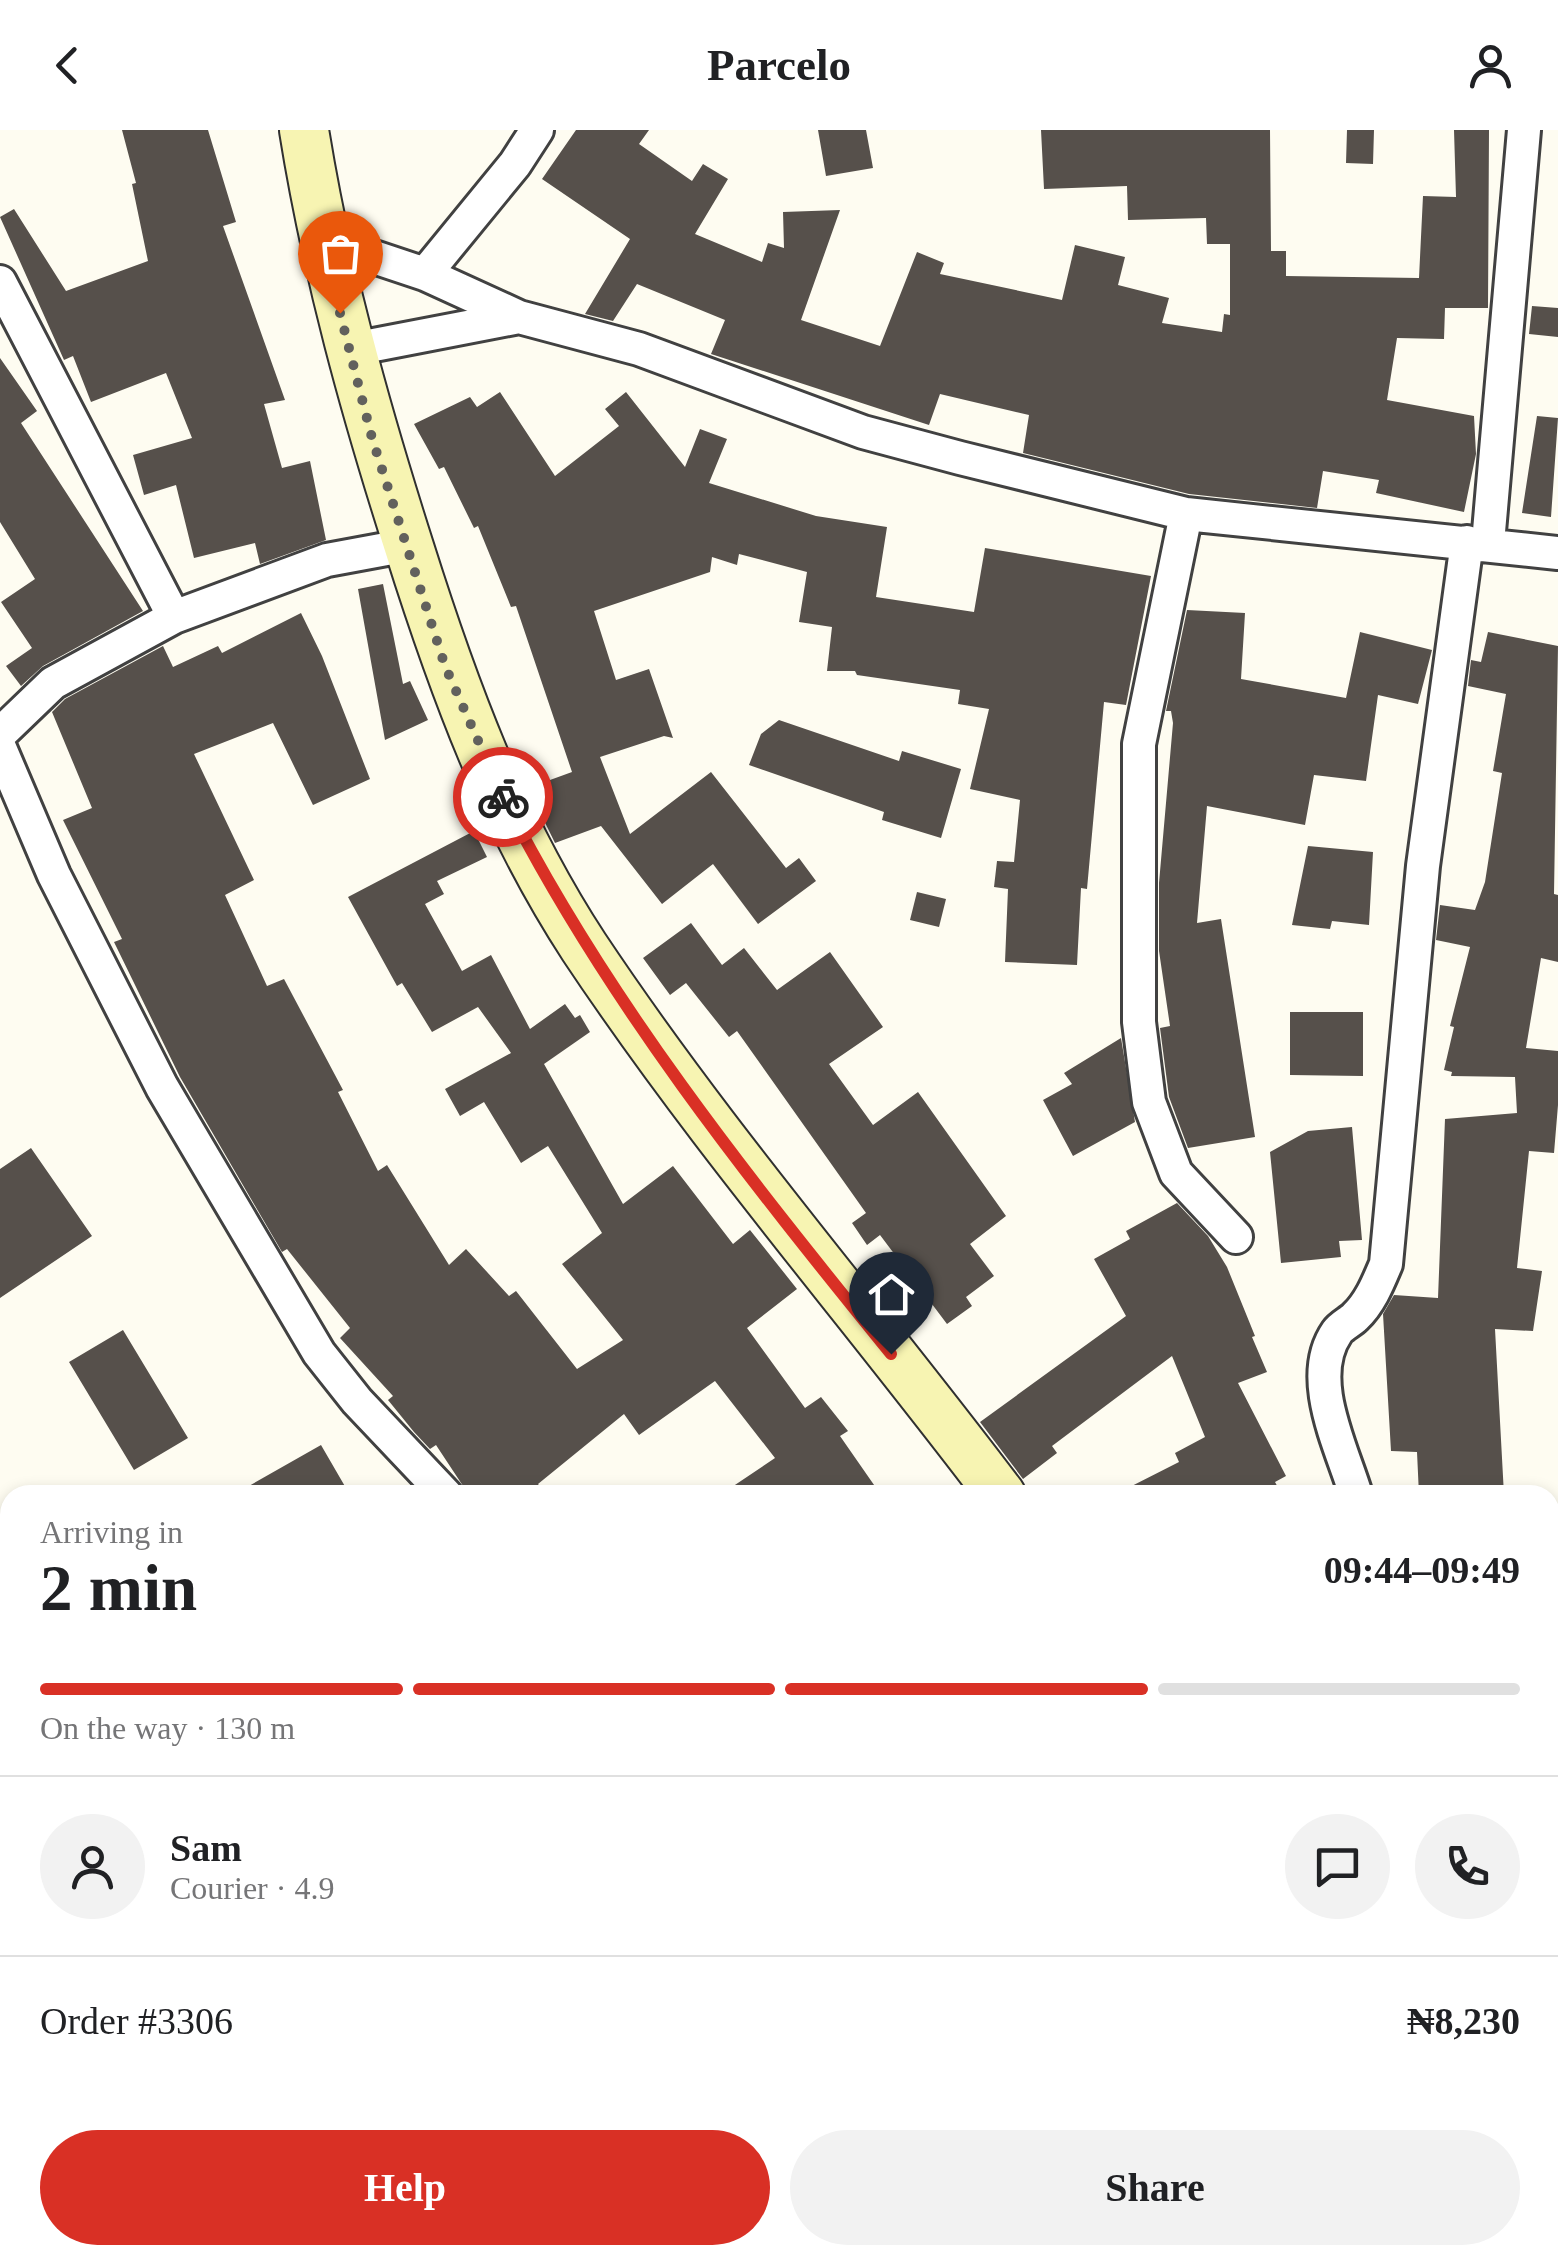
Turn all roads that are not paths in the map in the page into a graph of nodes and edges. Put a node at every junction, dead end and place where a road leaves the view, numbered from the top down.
1 (304, 130) edge
2 (537, 130) edge
3 (1524, 130) edge
4 (323, 240) junction
5 (425, 274) junction
6 (0, 282) edge
7 (519, 316) junction
8 (348, 350) junction
9 (1186, 514) junction
10 (1478, 543) junction
11 (408, 544) junction
12 (1558, 553) edge
13 (174, 618) junction
14 (0, 734) edge
15 (0, 748) edge
16 (1236, 1237) dead end
17 (437, 1485) edge
18 (993, 1485) edge
19 (1353, 1485) edge

1 - 4 street
2 - 5 street
3 - 10 street
4 - 5 street
4 - 8 street
5 - 7 street
6 - 13 street
7 - 8 street
7 - 9 street
8 - 11 street
9 - 10 street
9 - 16 street
10 - 12 street
10 - 19 street
11 - 13 street
11 - 18 street
13 - 14 street
15 - 17 street

